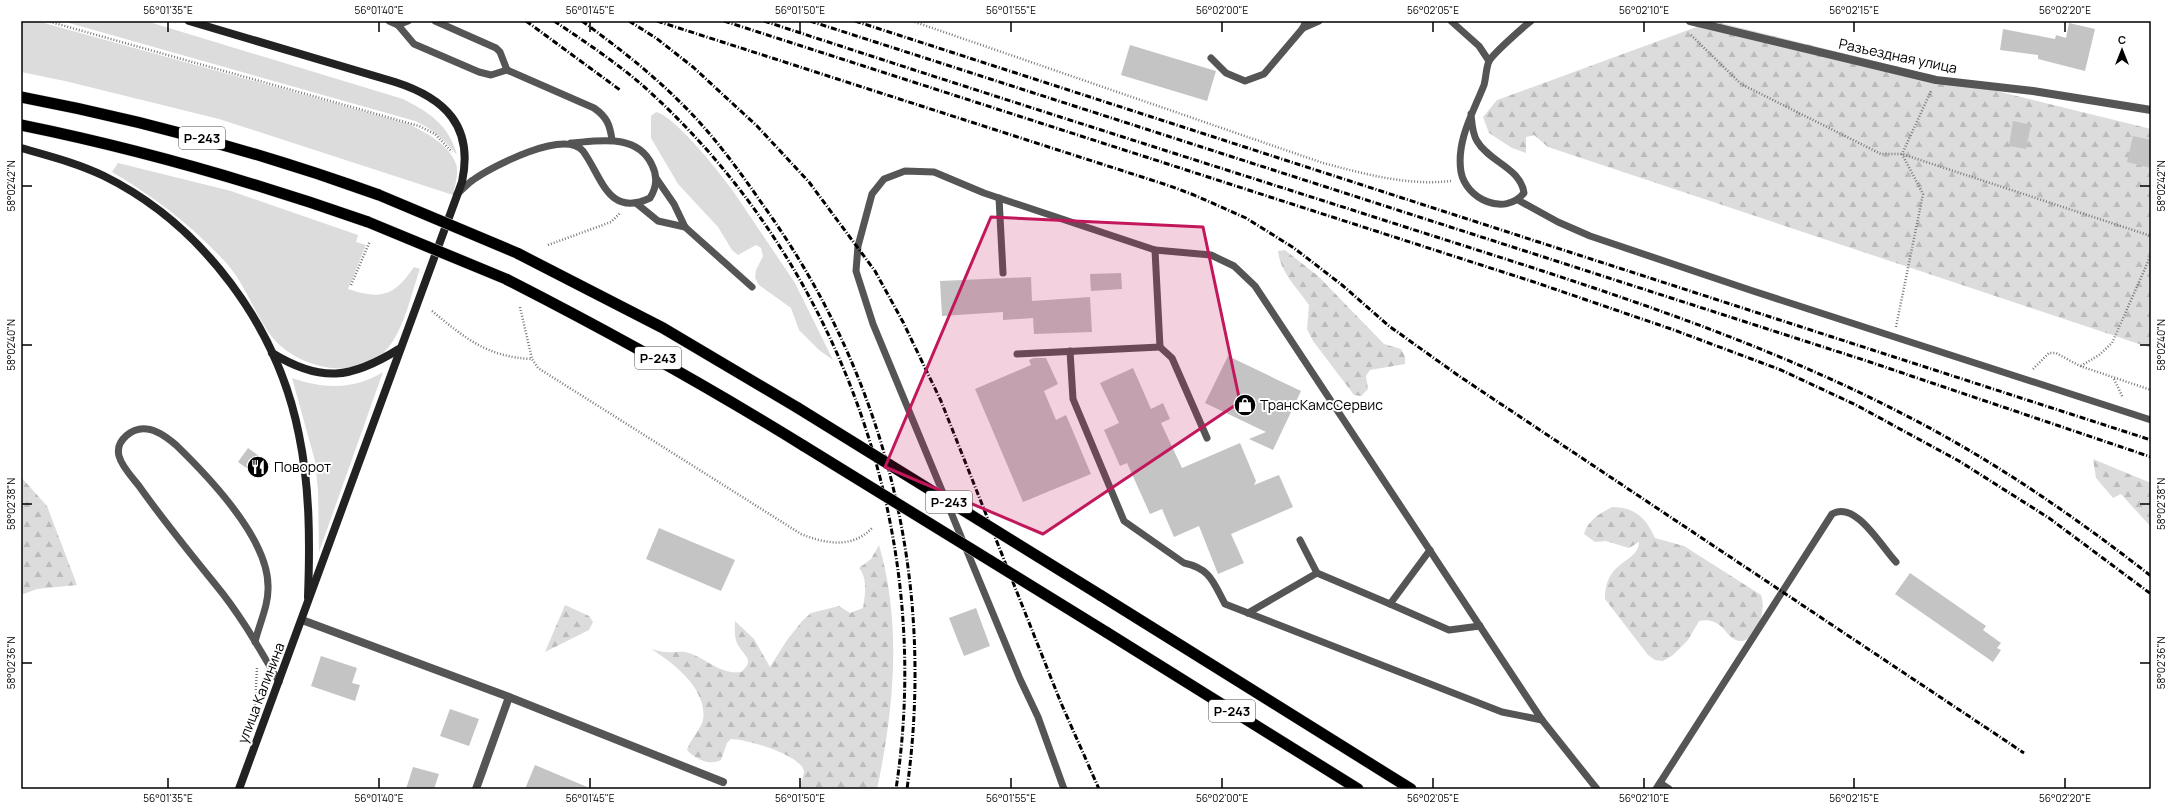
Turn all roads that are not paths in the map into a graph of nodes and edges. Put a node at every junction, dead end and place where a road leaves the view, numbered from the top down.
1 (189, 21) edge
2 (389, 21) edge
3 (408, 21) edge
4 (435, 21) edge
5 (1319, 21) edge
6 (1451, 21) edge
7 (1531, 21) edge
8 (1690, 21) edge
9 (1305, 24) edge
10 (398, 25) junction
11 (1212, 58) dead end
12 (1489, 61) junction
13 (507, 70) junction
14 (21, 97) edge
15 (2151, 110) edge
16 (1471, 114) junction
17 (21, 125) edge
18 (612, 140) junction
19 (571, 143) junction
20 (21, 148) edge
21 (656, 178) junction
22 (457, 194) junction
23 (999, 198) junction
24 (1518, 200) junction
25 (636, 203) junction
26 (685, 227) junction
27 (1155, 250) junction
28 (1003, 273) dead end
29 (752, 287) dead end
30 (1160, 347) junction
31 (399, 349) junction
32 (1070, 351) junction
33 (272, 353) junction
34 (1017, 354) dead end
35 (2151, 420) edge
36 (1207, 438) dead end
37 (1300, 540) dead end
38 (1430, 550) junction
39 (1896, 562) dead end
40 (1317, 573) junction
41 (1390, 604) junction
42 (307, 606) junction
43 (1248, 613) junction
44 (302, 620) junction
45 (1480, 626) junction
46 (256, 642) junction
47 (279, 682) junction
48 (509, 697) junction
49 (1542, 720) junction
50 (723, 782) dead end
51 (1658, 786) edge
52 (239, 789) edge
53 (476, 789) edge
54 (1064, 789) edge
55 (1358, 789) edge
56 (1411, 789) edge
57 (1597, 789) edge
58 (1669, 789) edge

1 - 22 main road, улица Калинина
2 - 10 lane
3 - 10 lane
4 - 13 lane
5 - 9 lane
6 - 12 lane
7 - 12 lane
8 - 15 street, Разъездная улица
9 - 11 lane
10 - 13 lane
12 - 16 lane
13 - 18 lane
14 - 56 highway, Р-243, bridge
16 - 24 lane
16 - 24 lane
17 - 55 highway, Р-243, bridge
18 - 19 lane
18 - 21 lane
19 - 22 lane
19 - 25 lane
20 - 33 main road
21 - 25 lane
21 - 26 lane
22 - 31 main road, улица Калинина
23 - 27 lane
23 - 28 lane
23 - 54 lane
24 - 35 lane
25 - 26 lane
26 - 29 lane
27 - 30 lane
27 - 38 lane
30 - 32 lane
30 - 36 lane
31 - 33 main road
31 - 42 main road, улица Калинина
32 - 34 lane
32 - 43 lane
33 - 42 main road
37 - 40 lane
38 - 41 lane
38 - 45 lane
39 - 51 lane
40 - 41 lane
40 - 43 lane
41 - 45 lane
42 - 44 main road, улица Калинина
43 - 49 lane
44 - 47 main road, улица Калинина
44 - 48 street
45 - 49 lane
46 - 46 lane
46 - 47 lane
47 - 52 main road, улица Калинина
48 - 50 street
48 - 53 street
49 - 57 lane
51 - 58 lane

